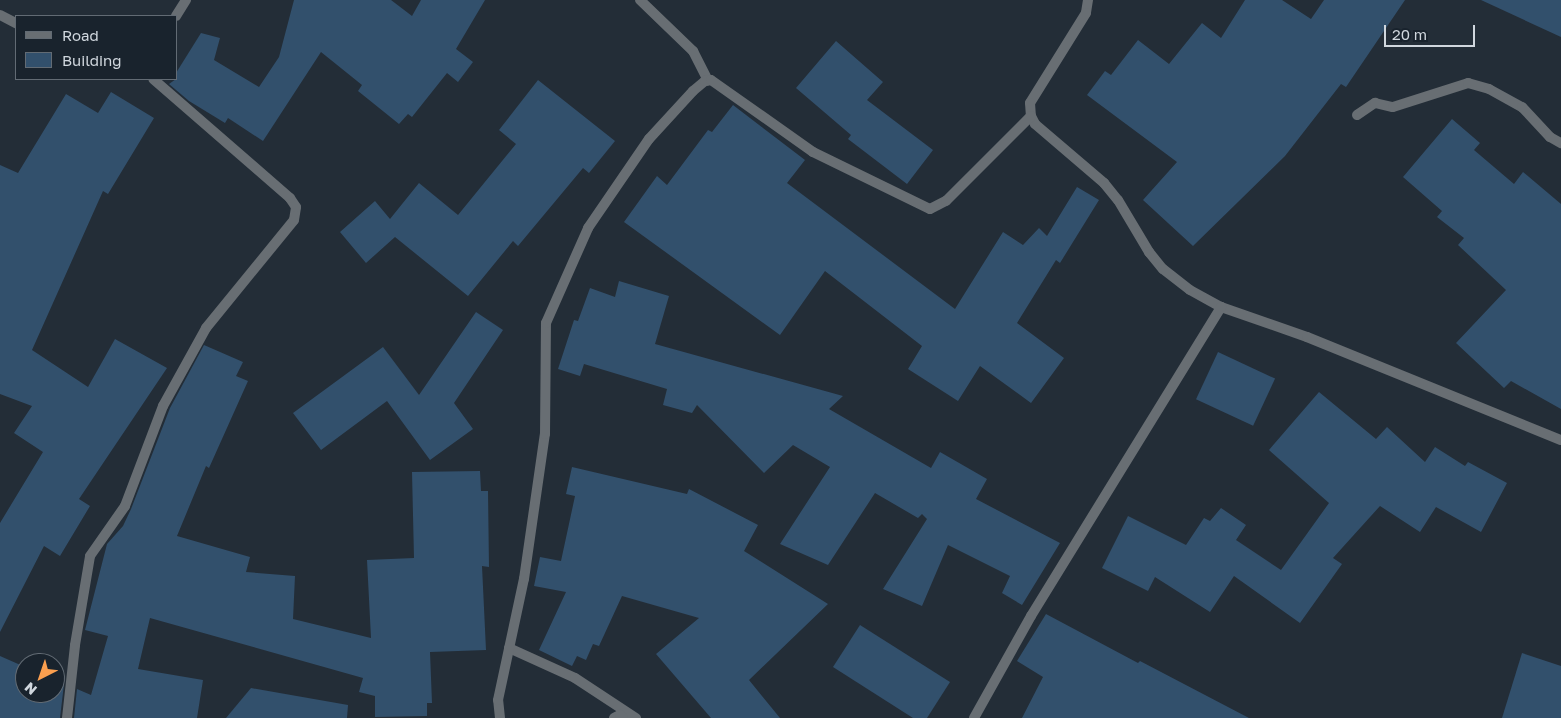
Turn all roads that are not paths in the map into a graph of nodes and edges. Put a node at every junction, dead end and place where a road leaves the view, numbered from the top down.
1 (186, 0) edge
2 (640, 0) edge
3 (1088, 0) edge
4 (0, 15) edge
5 (177, 15) edge
6 (15, 22) edge
7 (154, 80) edge
8 (708, 80) junction
9 (1357, 115) dead end
10 (1031, 116) junction
11 (1561, 143) edge
12 (1221, 307) junction
13 (1561, 440) edge
14 (509, 648) junction
15 (67, 718) edge
16 (500, 718) edge
17 (614, 718) edge
18 (623, 718) edge
19 (636, 718) edge
20 (974, 718) edge

1 - 5 street
2 - 8 street
3 - 10 street
4 - 6 street
7 - 15 street
8 - 10 street
8 - 14 street
9 - 11 street
10 - 12 street
12 - 13 street
12 - 20 street
14 - 16 street
14 - 19 street
17 - 18 street

